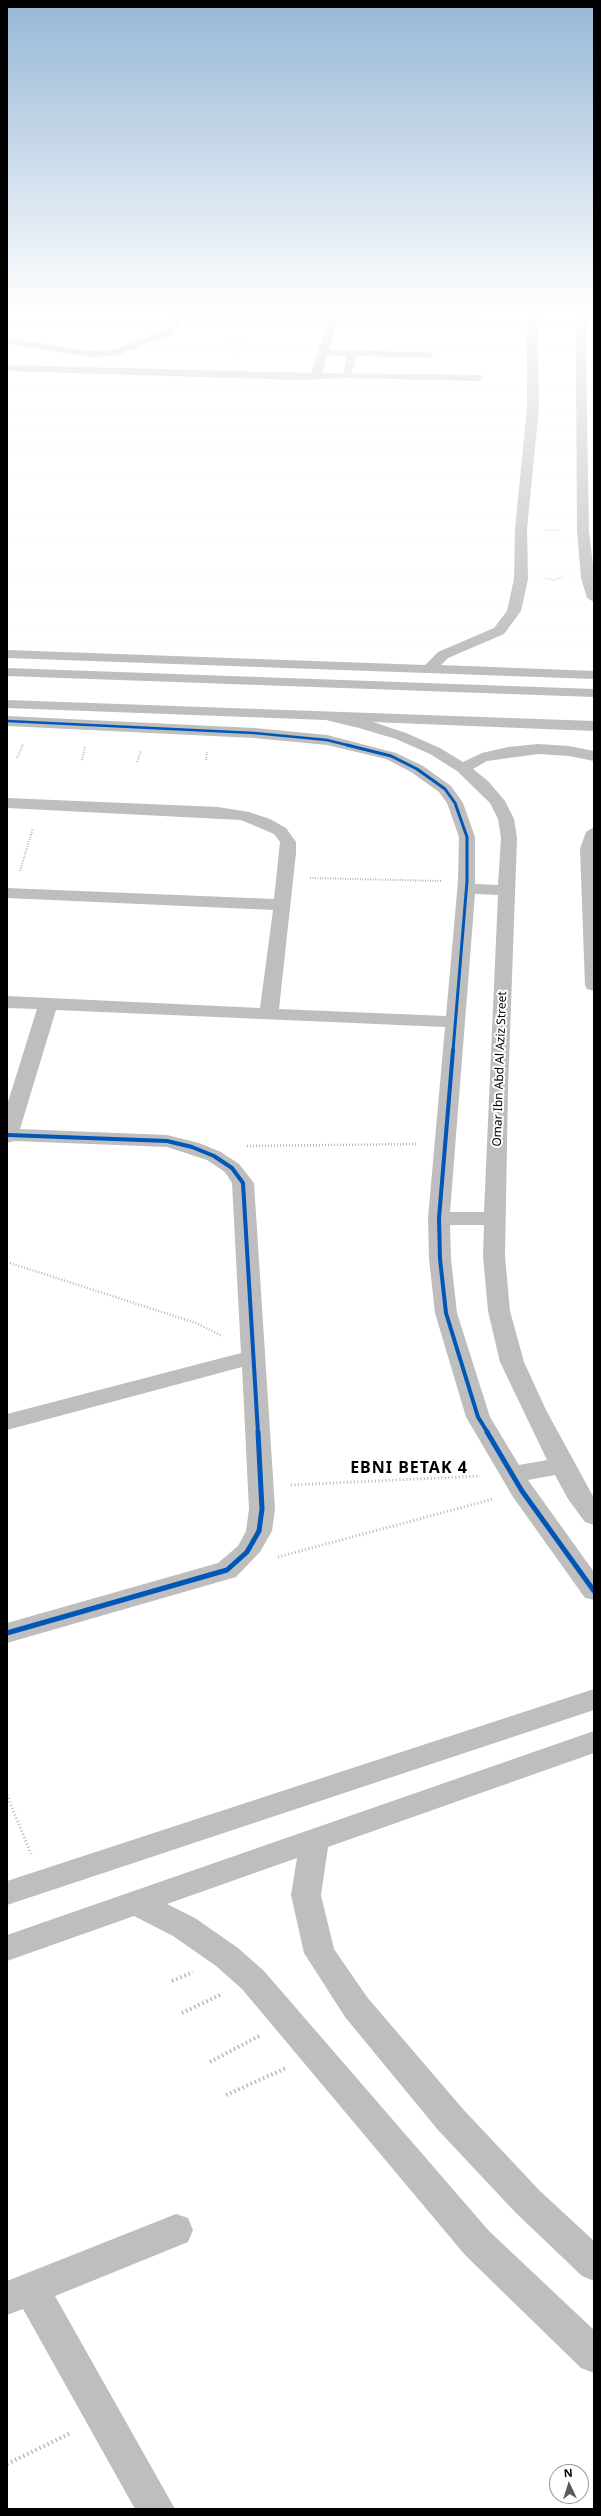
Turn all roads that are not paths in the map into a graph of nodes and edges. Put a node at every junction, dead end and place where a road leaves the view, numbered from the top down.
1 (531, 426) edge
2 (582, 426) edge
3 (582, 436) junction
4 (594, 442) edge
5 (594, 489) edge
6 (582, 498) junction
7 (594, 598) edge
8 (7, 654) edge
9 (430, 669) junction
10 (7, 672) edge
11 (594, 675) edge
12 (594, 694) edge
13 (7, 704) edge
14 (322, 716) junction
15 (7, 721) edge
16 (594, 726) edge
17 (594, 756) edge
18 (463, 768) junction
19 (7, 803) edge
20 (594, 832) edge
21 (467, 885) junction
22 (507, 890) junction
23 (10, 893) edge
24 (281, 905) junction
25 (594, 985) edge
26 (7, 1002) edge
27 (48, 1004) junction
28 (269, 1015) junction
29 (454, 1022) junction
30 (7, 1136) edge
31 (439, 1218) junction
32 (495, 1219) junction
33 (253, 1357) junction
34 (7, 1422) edge
35 (562, 1465) junction
36 (518, 1483) junction
37 (594, 1516) edge
38 (594, 1590) edge
39 (7, 1634) edge
40 (594, 1699) edge
41 (594, 1742) edge
42 (315, 1839) junction
43 (7, 1893) edge
44 (136, 1903) junction
45 (7, 1948) edge
46 (176, 2230) dead end
47 (594, 2264) edge
48 (19, 2293) edge
49 (594, 2355) edge
50 (156, 2509) edge

1 - 9 street
2 - 3 street
3 - 4 street
3 - 6 street
5 - 6 street
6 - 7 street
8 - 9 street
9 - 11 street
10 - 12 street
13 - 14 street
14 - 16 street
14 - 18 street, Omar Ibn Abd Al Aziz Street
15 - 21 street
17 - 18 street
18 - 22 street, Omar Ibn Abd Al Aziz Street
19 - 24 street
20 - 25 street
21 - 22 street
21 - 29 street
22 - 32 street, Omar Ibn Abd Al Aziz Street
23 - 24 street
24 - 28 street
26 - 27 street
27 - 28 street
27 - 30 street
28 - 29 street
29 - 31 street
30 - 33 street
31 - 32 street
31 - 36 street
32 - 35 street, Omar Ibn Abd Al Aziz Street
33 - 34 street
33 - 39 street
35 - 36 street
35 - 37 street, Omar Ibn Abd Al Aziz Street
36 - 38 street
40 - 43 street
41 - 42 street
42 - 44 street
42 - 47 street
44 - 45 street
44 - 49 street
46 - 48 street
48 - 50 street

